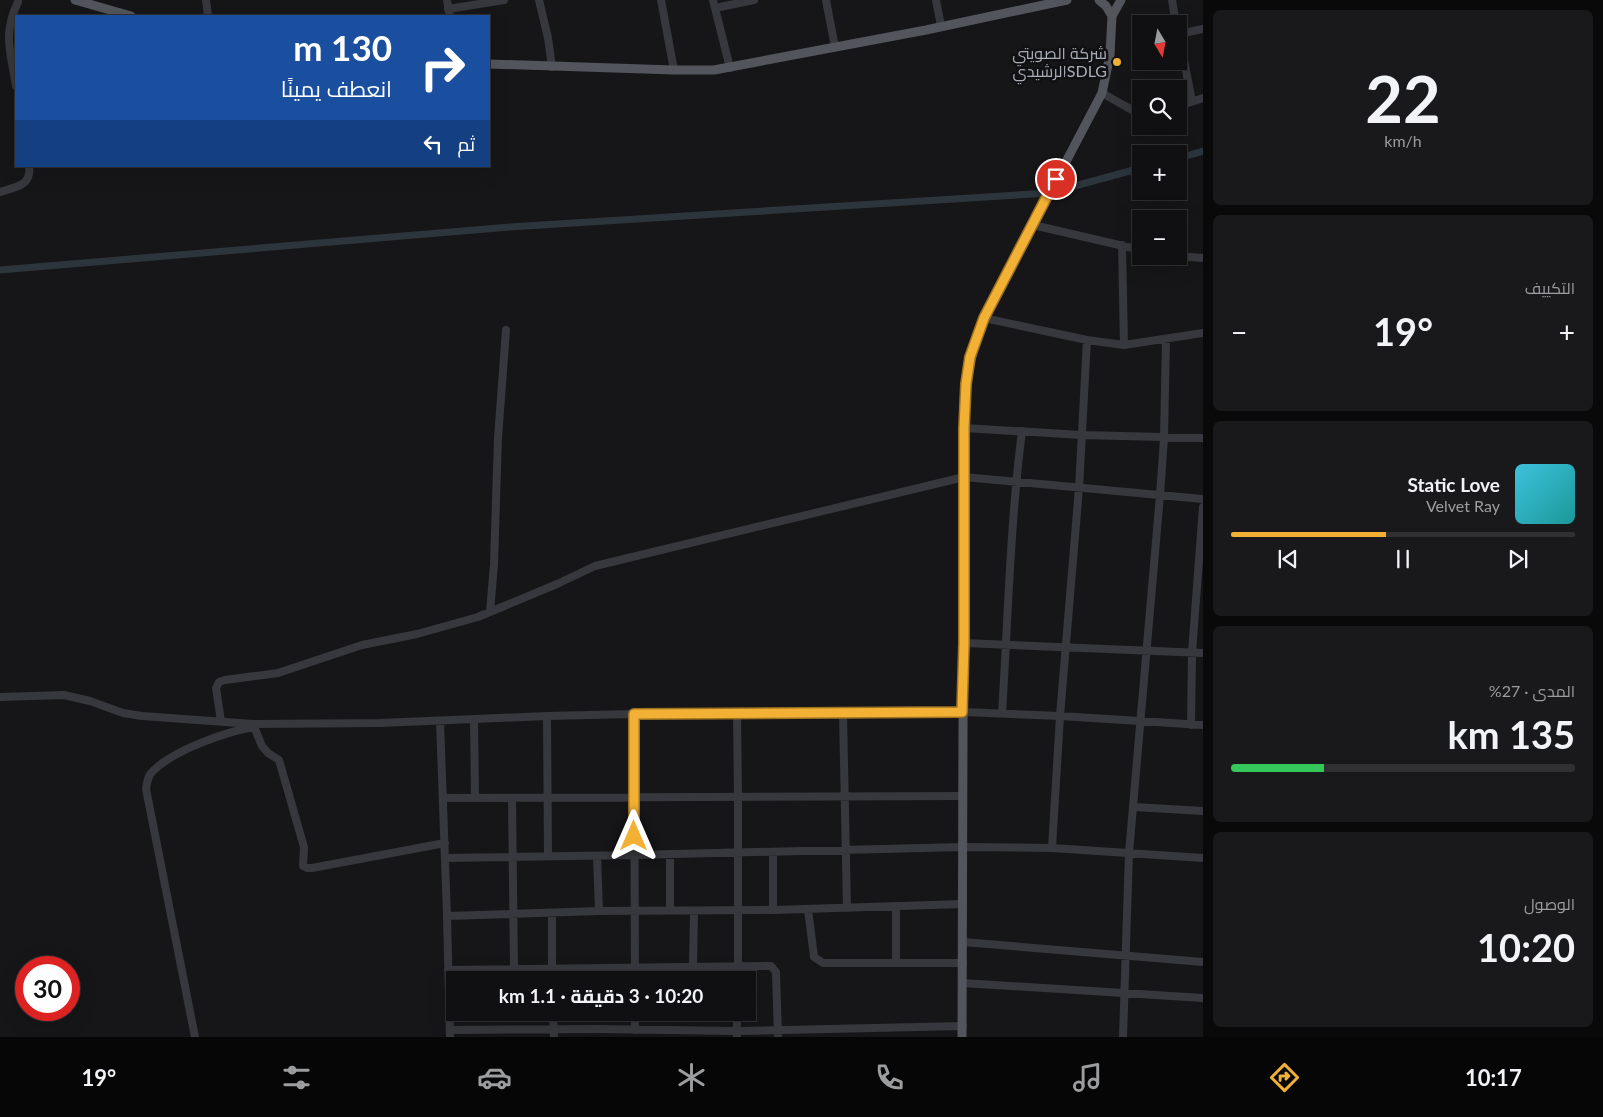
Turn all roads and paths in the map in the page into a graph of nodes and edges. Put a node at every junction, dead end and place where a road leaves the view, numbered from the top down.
1 (75, 0) edge
2 (206, 0) edge
3 (447, 0) edge
4 (504, 0) edge
5 (539, 0) edge
6 (661, 0) edge
7 (754, 0) edge
8 (826, 0) edge
9 (936, 0) edge
10 (1064, 0) edge
11 (1098, 0) edge
12 (1121, 0) edge
13 (1172, 0) edge
14 (18, 2) dead end
15 (714, 4) edge
16 (449, 13) edge
17 (128, 15) edge
18 (208, 15) edge
19 (1174, 15) edge
20 (1112, 16) junction
21 (941, 26) junction
22 (1203, 29) edge
23 (1188, 33) edge
24 (835, 47) junction
25 (490, 64) edge
26 (552, 66) junction
27 (730, 68) junction
28 (674, 70) junction
29 (1186, 70) edge
30 (15, 80) edge
31 (1102, 94) junction
32 (1203, 98) edge
33 (1192, 101) junction
34 (1187, 103) edge
35 (1132, 111) edge
36 (29, 167) edge
37 (0, 192) edge
38 (1033, 225) junction
39 (1122, 245) junction
40 (1132, 248) edge
41 (1187, 257) edge
42 (1203, 258) edge
43 (984, 318) junction
44 (506, 330) dead end
45 (1203, 333) edge
46 (1166, 339) junction
47 (1087, 340) junction
48 (1124, 345) junction
49 (964, 428) junction
50 (1022, 431) junction
51 (1081, 435) junction
52 (1164, 438) junction
53 (1203, 438) edge
54 (964, 477) junction
55 (1016, 482) junction
56 (1079, 488) junction
57 (1160, 495) junction
58 (1203, 499) edge
59 (1203, 507) edge
60 (490, 612) junction
61 (964, 643) junction
62 (1006, 644) junction
63 (1066, 648) junction
64 (1146, 650) junction
65 (1192, 652) junction
66 (1203, 653) edge
67 (0, 696) edge
68 (737, 712) junction
69 (962, 712) junction
70 (843, 713) junction
71 (1002, 713) junction
72 (634, 714) junction
73 (547, 716) junction
74 (1060, 716) junction
75 (474, 719) junction
76 (221, 721) junction
77 (440, 721) junction
78 (1140, 722) junction
79 (1192, 725) junction
80 (254, 726) junction
81 (1203, 726) edge
82 (738, 796) junction
83 (963, 796) junction
84 (547, 797) junction
85 (844, 797) junction
86 (443, 798) junction
87 (475, 798) junction
88 (512, 798) junction
89 (634, 798) junction
90 (1134, 807) junction
91 (1203, 811) edge
92 (445, 843) junction
93 (963, 847) junction
94 (1052, 848) junction
95 (845, 850) junction
96 (739, 852) junction
97 (773, 852) junction
98 (670, 854) junction
99 (1129, 854) junction
100 (513, 856) junction
101 (548, 856) junction
102 (597, 856) junction
103 (634, 856) junction
104 (446, 858) junction
105 (1203, 858) edge
106 (963, 904) junction
107 (896, 906) junction
108 (847, 908) junction
109 (808, 909) junction
110 (635, 910) junction
111 (670, 910) junction
112 (773, 910) junction
113 (599, 911) junction
114 (694, 911) junction
115 (738, 911) junction
116 (552, 913) junction
117 (514, 914) junction
118 (448, 916) junction
119 (963, 942) junction
120 (1126, 957) junction
121 (896, 962) junction
122 (963, 962) junction
123 (1203, 962) edge
124 (693, 967) junction
125 (738, 967) junction
126 (635, 968) junction
127 (514, 969) junction
128 (448, 970) junction
129 (552, 970) junction
130 (738, 971) edge
131 (962, 984) junction
132 (1126, 992) junction
133 (1203, 998) edge
134 (635, 1021) edge
135 (737, 1021) edge
136 (962, 1026) junction
137 (635, 1030) junction
138 (554, 1033) edge
139 (654, 1033) edge
140 (778, 1033) edge
141 (450, 1034) edge
142 (737, 1034) edge
143 (195, 1037) edge
144 (962, 1037) edge
145 (1124, 1037) edge

1 - 17 main road
2 - 18 street
3 - 16 street
4 - 16 street
5 - 26 street
6 - 28 street
7 - 15 street
8 - 24 street
9 - 21 street
10 - 21 main road
11 - 20 main road
12 - 20 main road
13 - 19 street
14 - 30 street
15 - 27 street
20 - 31 main road
21 - 24 main road
22 - 23 street
24 - 27 main road
25 - 26 main road
26 - 28 main road
27 - 28 main road
29 - 33 street
31 - 35 street
31 - 38 main road
32 - 33 street
33 - 34 street
36 - 37 street
38 - 39 street
38 - 43 main road
39 - 40 street
39 - 48 street
41 - 42 street
43 - 47 street
43 - 49 main road
44 - 60 street
45 - 46 street
46 - 48 street
46 - 52 street
47 - 48 street
47 - 51 street
49 - 50 street
49 - 54 main road
50 - 51 street
50 - 55 street
51 - 52 street
51 - 56 street
52 - 53 street
52 - 57 street
54 - 55 street
54 - 60 street
54 - 61 main road
55 - 56 street
55 - 62 street
56 - 57 street
56 - 63 street
57 - 58 street
57 - 64 street
59 - 65 street
60 - 76 street
61 - 62 street
61 - 69 main road
62 - 63 street
62 - 71 street
63 - 64 street
63 - 74 street
64 - 65 street
64 - 78 street
65 - 66 street
65 - 79 street
67 - 76 street
68 - 70 street
68 - 72 street
68 - 82 street
69 - 70 street
69 - 71 street
69 - 83 main road
70 - 85 street
71 - 74 street
72 - 73 street
72 - 89 street
73 - 75 street
73 - 84 street
74 - 78 street
74 - 94 street
75 - 77 street
75 - 87 street
76 - 80 street
77 - 80 street
77 - 86 street
78 - 79 street
78 - 90 street
79 - 81 street
80 - 92 street
80 - 143 street
82 - 85 street
82 - 89 street
82 - 96 street
83 - 85 street
83 - 93 main road
84 - 88 street
84 - 89 street
84 - 101 street
85 - 95 street
86 - 87 street
86 - 92 street
87 - 88 street
88 - 100 street
89 - 103 street
90 - 91 street
90 - 99 street
92 - 104 street
93 - 94 street
93 - 95 street
93 - 106 main road
94 - 99 street
95 - 97 street
95 - 108 street
96 - 97 street
96 - 98 street
96 - 115 street
97 - 112 street
98 - 103 street
98 - 111 street
99 - 105 street
99 - 120 street
100 - 101 street
100 - 104 street
100 - 117 street
101 - 102 street
102 - 103 street
102 - 113 street
103 - 110 street
104 - 118 street
106 - 107 street
106 - 119 main road
107 - 108 street
107 - 121 street
108 - 109 street
109 - 112 street
109 - 121 street
110 - 111 street
110 - 113 street
110 - 126 street
111 - 114 street
112 - 115 street
113 - 116 street
114 - 115 street
114 - 124 street
115 - 125 street
116 - 117 street
116 - 129 street
117 - 118 street
117 - 127 street
118 - 128 street
119 - 120 street
119 - 122 main road
120 - 123 street
120 - 132 street
121 - 122 street
122 - 131 main road
124 - 125 street
124 - 126 street
125 - 130 street
125 - 140 street
126 - 129 street
127 - 128 street
127 - 129 street
128 - 141 street
131 - 132 street
131 - 136 main road
132 - 133 street
132 - 145 street
134 - 137 street
135 - 142 street
136 - 140 street
136 - 144 main road
137 - 138 street
137 - 139 street
138 - 141 street
139 - 142 street
140 - 142 street

